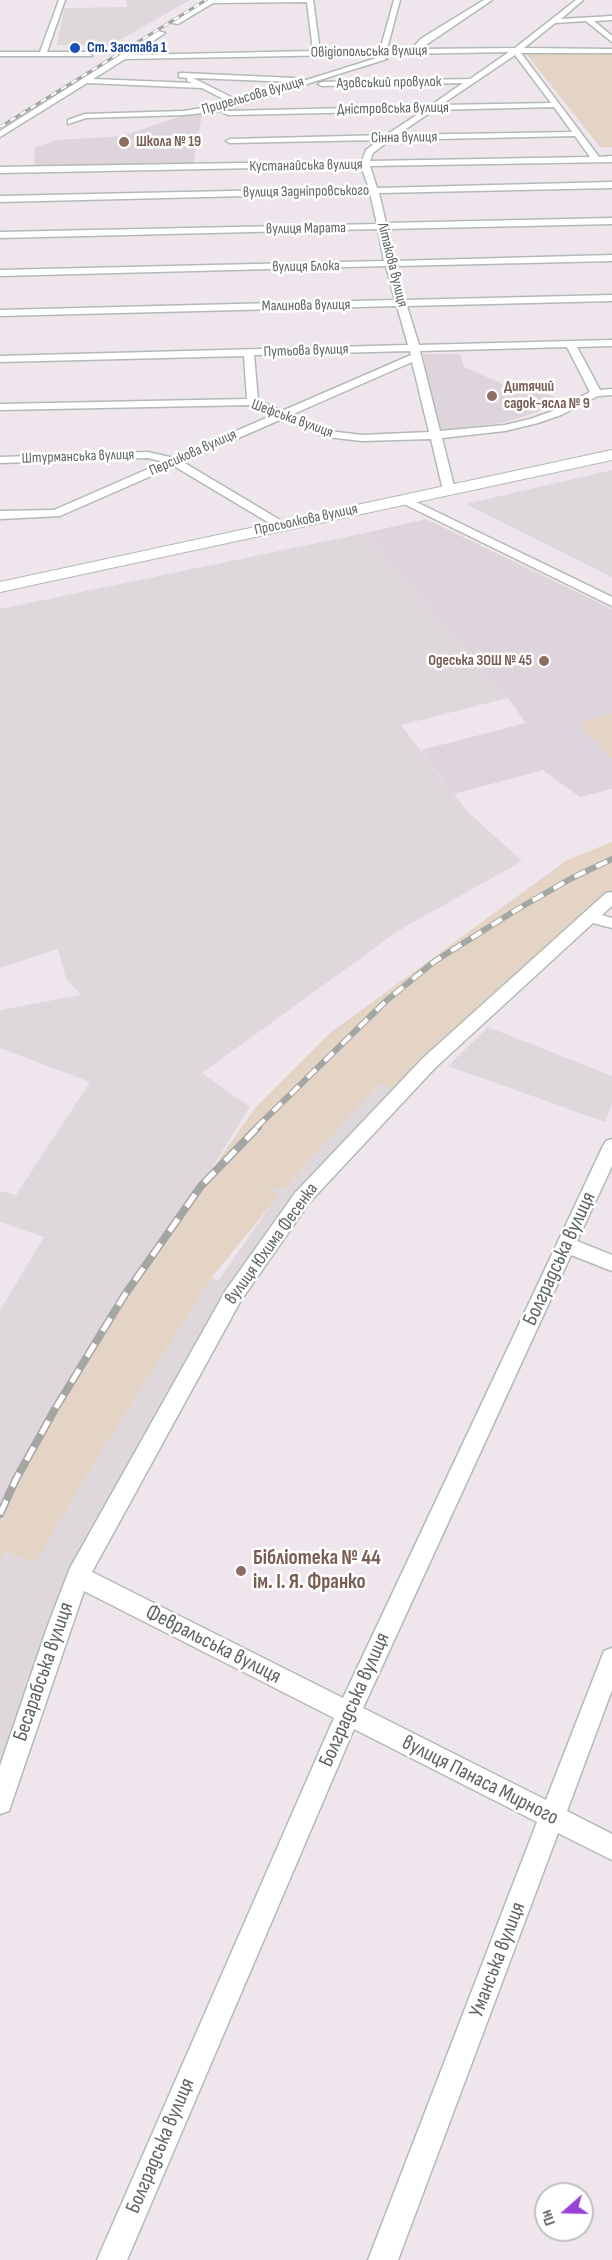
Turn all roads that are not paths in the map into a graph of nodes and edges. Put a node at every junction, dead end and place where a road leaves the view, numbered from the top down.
1 (62, 0) edge
2 (212, 0) edge
3 (310, 0) edge
4 (397, 0) edge
5 (489, 0) edge
6 (580, 0) edge
7 (612, 18) edge
8 (587, 19) junction
9 (554, 21) junction
10 (176, 23) dead end
11 (161, 33) dead end
12 (612, 40) edge
13 (413, 51) junction
14 (516, 51) junction
15 (612, 51) edge
16 (384, 52) junction
17 (395, 52) junction
18 (0, 54) edge
19 (43, 54) junction
20 (89, 54) dead end
21 (317, 54) junction
22 (151, 56) junction
23 (126, 57) junction
24 (165, 65) dead end
25 (85, 81) junction
26 (309, 81) junction
27 (470, 81) junction
28 (205, 86) junction
29 (237, 103) junction
30 (558, 105) junction
31 (429, 108) junction
32 (224, 111) junction
33 (71, 122) dead end
34 (578, 134) junction
35 (0, 135) edge
36 (386, 139) junction
37 (230, 145) junction
38 (597, 159) junction
39 (612, 159) edge
40 (365, 165) junction
41 (0, 170) edge
42 (612, 185) edge
43 (374, 191) junction
44 (0, 199) edge
45 (612, 221) edge
46 (382, 227) junction
47 (0, 236) edge
48 (612, 258) edge
49 (390, 265) junction
50 (0, 273) edge
51 (612, 298) edge
52 (402, 304) junction
53 (0, 313) edge
54 (612, 343) edge
55 (570, 344) junction
56 (249, 352) junction
57 (414, 352) junction
58 (0, 359) edge
59 (612, 392) edge
60 (596, 393) junction
61 (253, 402) junction
62 (0, 407) edge
63 (280, 415) junction
64 (436, 435) junction
65 (612, 455) edge
66 (0, 460) edge
67 (174, 461) junction
68 (448, 490) junction
69 (404, 500) junction
70 (0, 515) edge
71 (281, 526) junction
72 (0, 587) edge
73 (612, 602) edge
74 (612, 897) edge
75 (590, 917) junction
76 (612, 923) edge
77 (612, 1146) edge
78 (566, 1245) junction
79 (612, 1263) edge
80 (78, 1576) junction
81 (612, 1659) edge
82 (348, 1714) junction
83 (0, 1802) edge
84 (552, 1818) junction
85 (612, 1847) edge
86 (112, 2260) edge
87 (383, 2260) edge

1 - 19 street
2 - 3 street
2 - 10 street
3 - 21 street
4 - 16 street
5 - 13 street
6 - 9 street
7 - 8 street
8 - 9 street
8 - 12 street
9 - 14 street
11 - 23 street
13 - 14 street, Овідіопольська вулиця
13 - 17 street, Овідіопольська вулиця
14 - 15 street, Овідіопольська вулиця
14 - 27 street
14 - 30 street
16 - 17 street, Овідіопольська вулиця
16 - 21 street, Овідіопольська вулиця
17 - 26 street, Прирельсова вулиця
18 - 19 street
19 - 20 street
21 - 22 street, Овідіопольська вулиця
22 - 23 street, Овідіопольська вулиця
22 - 24 street
23 - 25 street
25 - 28 street
25 - 35 street
26 - 27 street, Азовський провулок
26 - 28 street, Азовський провулок
26 - 29 street, Прирельсова вулиця
27 - 31 street
28 - 29 street
29 - 32 street, Прирельсова вулиця
30 - 31 street, Дністровська вулиця
30 - 34 street
31 - 32 street, Дністровська вулиця
31 - 36 street
32 - 33 street, Прирельсова вулиця
32 - 37 street
34 - 36 street, Сінна вулиця
34 - 38 street
36 - 37 street, Сінна вулиця
36 - 40 street
37 - 40 street, Кустанайська вулиця
37 - 41 street, Кустанайська вулиця
38 - 39 street, Кустанайська вулиця
38 - 40 street, Кустанайська вулиця
40 - 43 street, Літакова вулиця
42 - 43 street, вулиця Задніпровського
43 - 44 street, вулиця Задніпровського
43 - 46 street, Літакова вулиця
45 - 46 street, вулиця Марата
46 - 47 street, вулиця Марата
46 - 49 street, Літакова вулиця
48 - 49 street, вулиця Блока
49 - 50 street, вулиця Блока
49 - 52 street, Літакова вулиця
51 - 52 street, Малинова вулиця
52 - 53 street, Малинова вулиця
52 - 57 street, Літакова вулиця
54 - 55 street, Путьова вулиця
55 - 57 street, Путьова вулиця
55 - 60 street
56 - 57 street, Путьова вулиця
56 - 58 street, Путьова вулиця
56 - 61 street
57 - 63 street, Персикова вулиця
57 - 64 street, Літакова вулиця
59 - 60 street, Шефська вулиця
60 - 64 street, Шефська вулиця
61 - 62 street, Шефська вулиця
61 - 63 street, Шефська вулиця
63 - 64 street, Шефська вулиця
63 - 67 street, Персикова вулиця
64 - 68 street, Літакова вулиця
65 - 68 street, Просьолкова вулиця
66 - 67 street, Штурманська вулиця
67 - 70 street, Персикова вулиця
67 - 71 street, Штурманська вулиця
68 - 69 street, Просьолкова вулиця
69 - 71 street, Просьолкова вулиця
69 - 73 street
71 - 72 street, Просьолкова вулиця
74 - 75 street, вулиця Юхима Фесенка
75 - 76 street
75 - 80 street, вулиця Юхима Фесенка
77 - 78 street, Болградська вулиця
78 - 79 street
78 - 82 street, Болградська вулиця
80 - 82 street, Февральська вулиця
80 - 83 street, Бесарабська вулиця
81 - 84 street, Уманська вулиця
82 - 84 street, вулиця Панаса Мирного
82 - 86 street, Болградська вулиця
84 - 85 street, вулиця Панаса Мирного
84 - 87 street, Уманська вулиця

